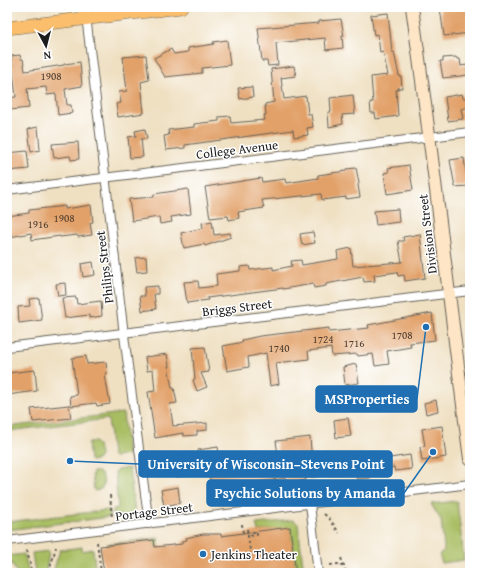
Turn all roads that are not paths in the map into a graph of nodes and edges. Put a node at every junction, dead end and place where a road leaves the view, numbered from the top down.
1 (181, 7) edge
2 (412, 7) edge
3 (86, 12) edge
4 (7, 28) edge
5 (470, 132) edge
6 (430, 138) junction
7 (106, 178) junction
8 (7, 190) edge
9 (470, 291) edge
10 (448, 294) junction
11 (124, 333) junction
12 (7, 347) edge
13 (470, 459) edge
14 (470, 484) edge
15 (310, 504) junction
16 (149, 524) junction
17 (7, 541) edge
18 (318, 573) edge

1 - 3 main road
2 - 6 main road, Division Street
3 - 4 main road
3 - 7 street, Philips Street
5 - 6 street, College Avenue
6 - 7 street, College Avenue
6 - 10 main road, Division Street
7 - 8 street, College Avenue
7 - 11 street, Philips Street
9 - 10 street, Briggs Street
10 - 11 street, Briggs Street
10 - 13 main road, Division Street
11 - 12 street, Briggs Street
11 - 16 street, Philips Street
14 - 15 street, Portage Street
15 - 16 street, Portage Street
15 - 18 street
16 - 17 street, Portage Street

